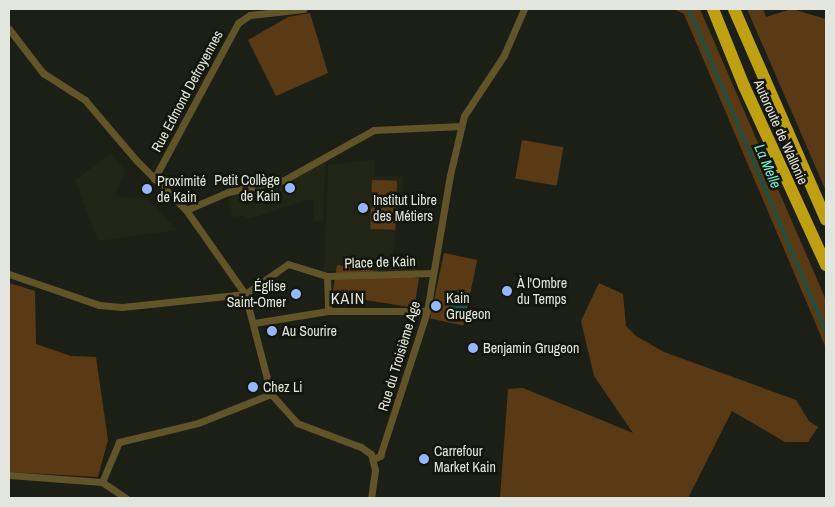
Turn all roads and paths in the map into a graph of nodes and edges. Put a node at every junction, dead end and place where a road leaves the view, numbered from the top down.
1 (304, 9) edge
2 (524, 9) edge
3 (713, 9) edge
4 (734, 9) edge
5 (9, 29) edge
6 (461, 126) junction
7 (154, 179) junction
8 (186, 210) junction
9 (826, 220) edge
10 (826, 265) edge
11 (433, 273) junction
12 (9, 274) edge
13 (325, 275) junction
14 (245, 294) junction
15 (328, 311) junction
16 (427, 311) junction
17 (254, 323) junction
18 (272, 394) junction
19 (373, 458) junction
20 (9, 474) edge
21 (102, 482) junction
22 (126, 498) edge
23 (371, 498) edge

1 - 7 street, Rue Edmond Defroyennes
2 - 6 street, Rue du Troisième Age
3 - 10 highway, Autoroute de Wallonie
4 - 9 highway, Autoroute de Wallonie
5 - 7 street
6 - 8 street
6 - 11 street, Rue du Troisième Age
7 - 8 street
8 - 14 street
11 - 13 street, Place de Kain
11 - 16 street, Rue du Troisième Age
12 - 14 street
13 - 14 street, Place de Kain
13 - 15 street, Place de Kain
14 - 17 street
15 - 16 street
15 - 17 street
16 - 19 street, Rue du Troisième Age
17 - 18 street
18 - 19 street
18 - 21 street
19 - 23 street
20 - 21 street
21 - 22 street

